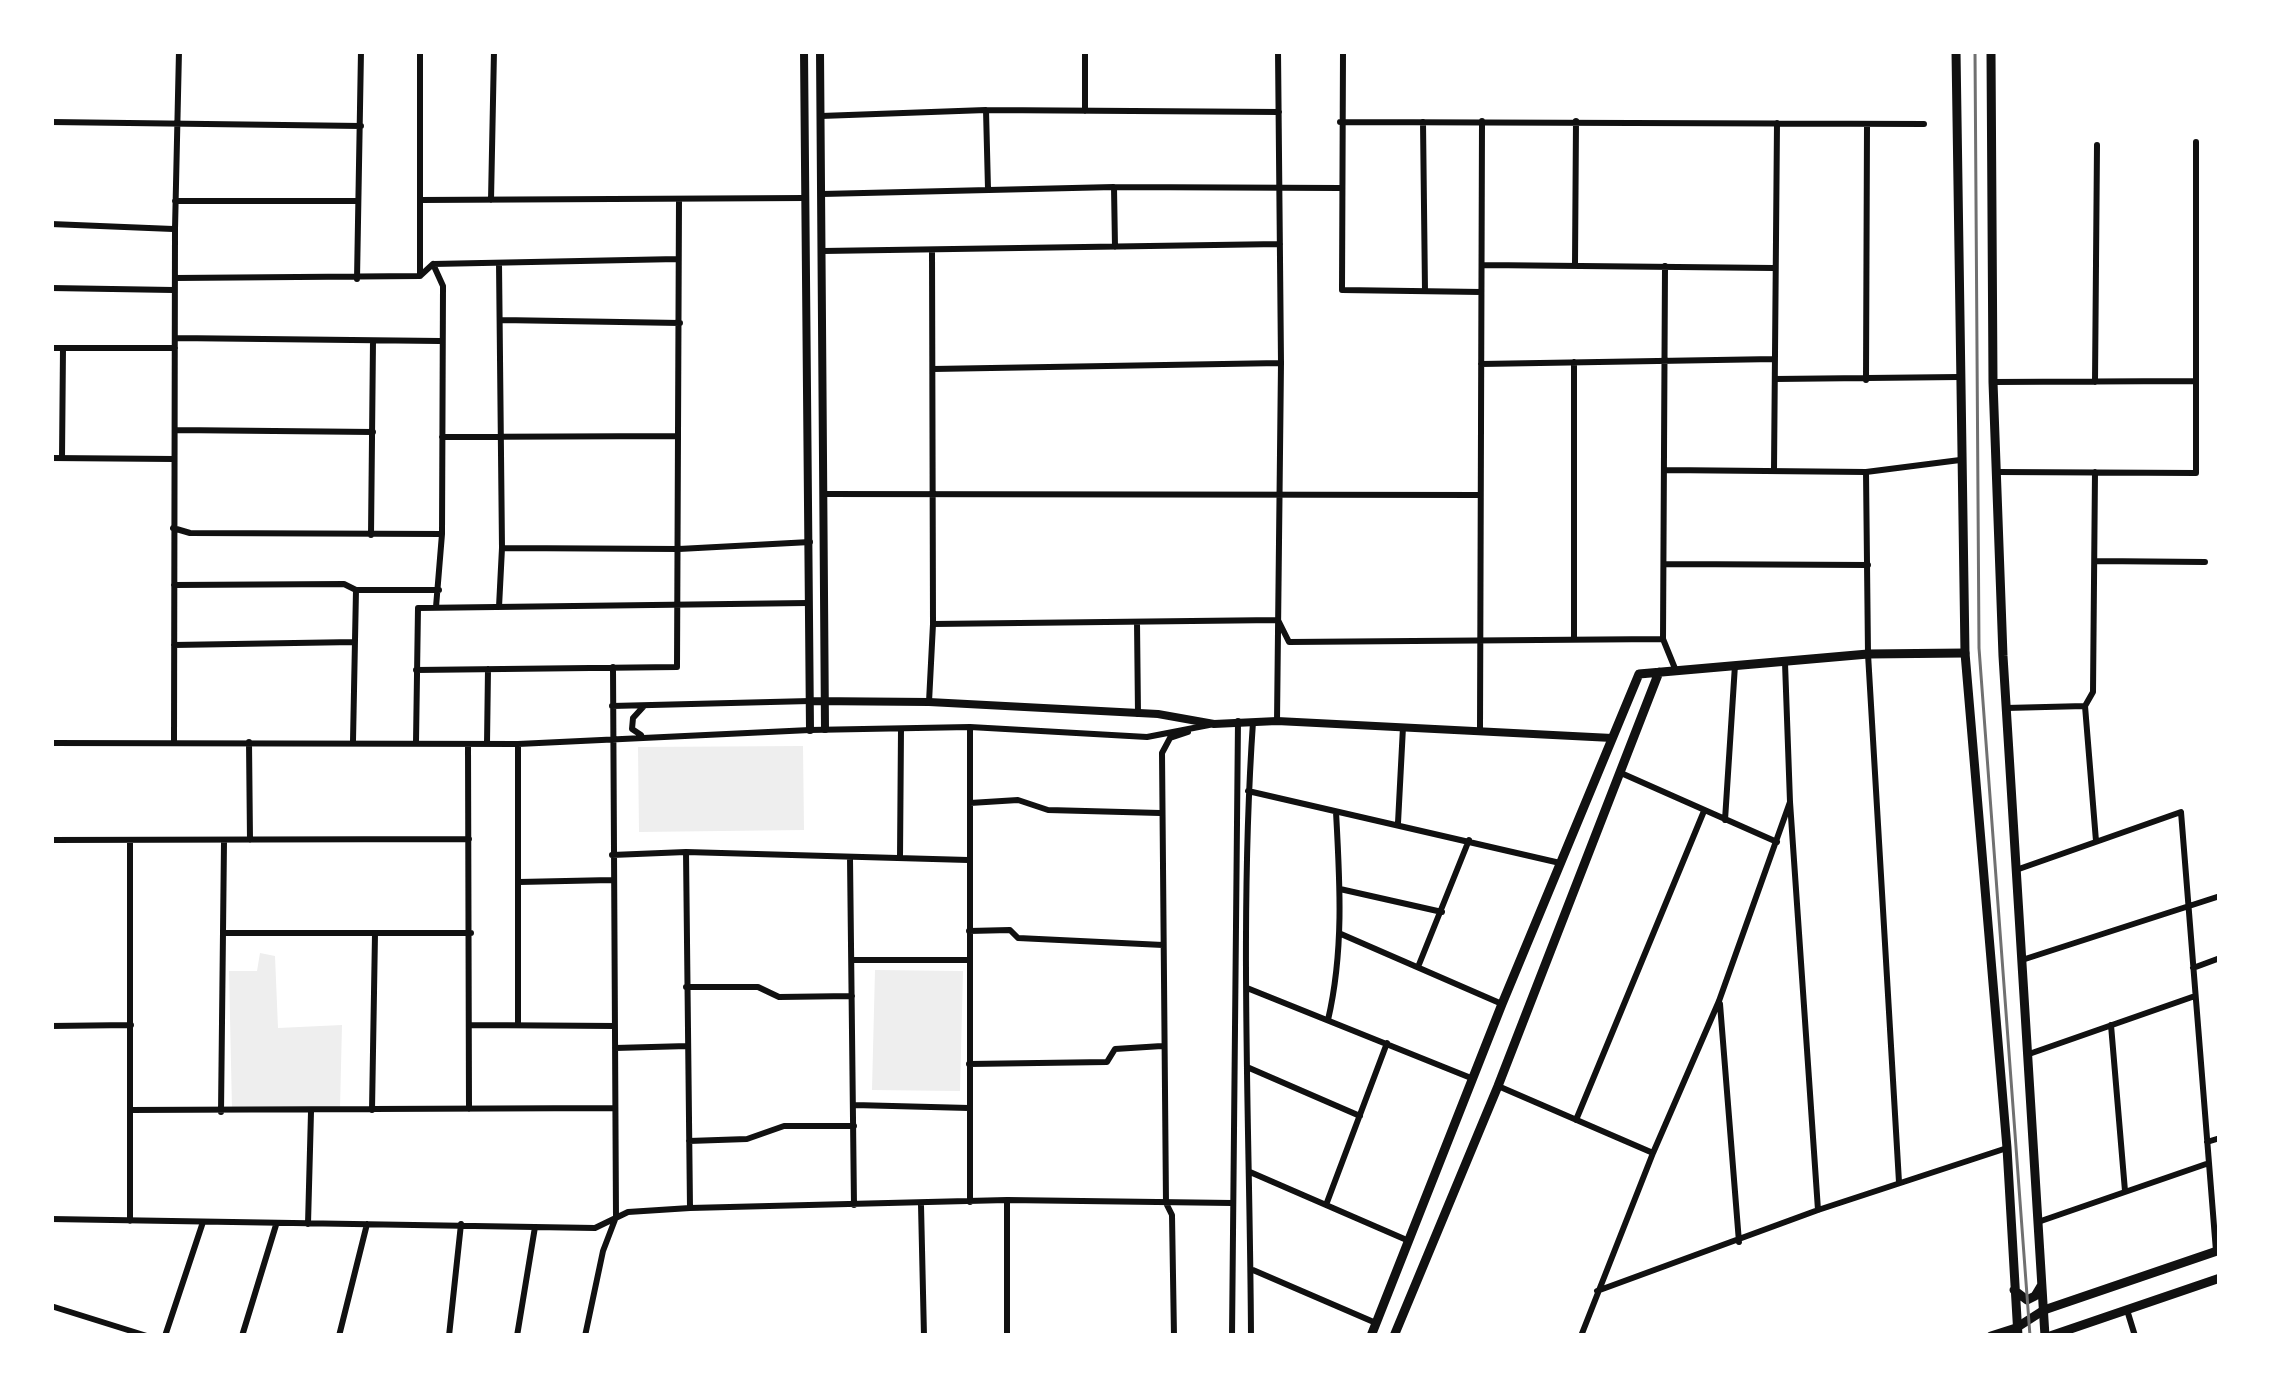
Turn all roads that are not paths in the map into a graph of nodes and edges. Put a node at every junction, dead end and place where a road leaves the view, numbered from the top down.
1 (179, 51) edge
2 (362, 51) edge
3 (420, 51) edge
4 (494, 51) edge
5 (804, 51) edge
6 (820, 51) edge
7 (1085, 51) edge
8 (1278, 51) edge
9 (1342, 51) edge
10 (1955, 51) edge
11 (1991, 51) edge
12 (986, 110) junction
13 (1085, 111) junction
14 (1279, 112) junction
15 (821, 116) junction
16 (1576, 121) junction
17 (51, 122) edge
18 (1340, 122) junction
19 (1423, 122) junction
20 (1482, 122) junction
21 (1777, 123) junction
22 (176, 124) junction
23 (1924, 124) dead end
24 (1867, 125) junction
25 (361, 126) junction
26 (2196, 142) dead end
27 (2097, 145) dead end
28 (1278, 186) junction
29 (1114, 187) junction
30 (1340, 188) junction
31 (988, 189) junction
32 (822, 194) junction
33 (805, 198) junction
34 (679, 199) junction
35 (420, 200) junction
36 (491, 200) junction
37 (175, 201) junction
38 (359, 201) junction
39 (51, 224) edge
40 (175, 229) junction
41 (1280, 244) junction
42 (1115, 247) junction
43 (932, 250) junction
44 (823, 251) junction
45 (678, 259) junction
46 (499, 262) junction
47 (433, 264) junction
48 (1575, 264) junction
49 (1483, 265) junction
50 (1665, 266) junction
51 (1774, 268) junction
52 (420, 276) junction
53 (175, 278) junction
54 (357, 278) junction
55 (51, 288) edge
56 (175, 290) junction
57 (1425, 291) junction
58 (1481, 292) junction
59 (501, 320) junction
60 (680, 322) junction
61 (175, 338) junction
62 (440, 340) junction
63 (373, 341) junction
64 (51, 348) edge
65 (63, 348) junction
66 (175, 348) junction
67 (1774, 359) junction
68 (1665, 361) junction
69 (1574, 362) junction
70 (1281, 363) junction
71 (1481, 364) junction
72 (933, 368) junction
73 (1959, 377) junction
74 (1775, 379) junction
75 (1866, 380) junction
76 (2195, 381) junction
77 (1994, 382) junction
78 (2096, 382) junction
79 (175, 430) junction
80 (373, 432) junction
81 (501, 436) junction
82 (678, 436) junction
83 (440, 437) junction
84 (51, 458) edge
85 (62, 458) junction
86 (174, 459) junction
87 (1960, 460) junction
88 (1666, 470) junction
89 (1774, 470) junction
90 (1866, 472) junction
91 (1998, 472) junction
92 (2095, 472) junction
93 (825, 494) junction
94 (1280, 495) junction
95 (1480, 495) junction
96 (931, 496) junction
97 (173, 528) junction
98 (442, 534) junction
99 (371, 535) junction
100 (810, 542) junction
101 (502, 548) junction
102 (679, 549) junction
103 (2095, 561) junction
104 (2205, 562) dead end
105 (1665, 564) junction
106 (1868, 565) junction
107 (174, 585) junction
108 (356, 590) junction
109 (440, 590) junction
110 (811, 603) junction
111 (679, 604) junction
112 (436, 607) junction
113 (499, 608) junction
114 (1278, 620) junction
115 (1137, 622) junction
116 (933, 624) junction
117 (1574, 639) junction
118 (1663, 639) junction
119 (1480, 640) junction
120 (356, 642) junction
121 (174, 645) junction
122 (1966, 652) junction
123 (1868, 654) junction
124 (1785, 662) junction
125 (1735, 664) junction
126 (824, 665) junction
127 (613, 667) junction
128 (809, 667) junction
129 (488, 669) junction
130 (416, 670) junction
131 (1676, 670) junction
132 (1659, 672) junction
133 (810, 701) junction
134 (825, 701) junction
135 (929, 702) junction
136 (612, 706) junction
137 (644, 706) junction
138 (2085, 706) junction
139 (2006, 708) junction
140 (1138, 714) junction
141 (1238, 721) junction
142 (1277, 721) junction
143 (1253, 722) junction
144 (1214, 724) junction
145 (970, 727) junction
146 (1403, 727) junction
147 (825, 729) junction
148 (901, 729) junction
149 (1480, 729) junction
150 (810, 730) junction
151 (612, 738) junction
152 (645, 738) junction
153 (1612, 738) junction
154 (353, 741) junction
155 (249, 742) junction
156 (416, 742) junction
157 (51, 743) edge
158 (174, 743) junction
159 (468, 744) junction
160 (487, 744) junction
161 (518, 744) junction
162 (1621, 772) junction
163 (1249, 791) junction
164 (1790, 802) junction
165 (970, 803) junction
166 (1704, 811) junction
167 (1336, 812) junction
168 (1160, 813) junction
169 (1725, 820) junction
170 (1398, 824) junction
171 (469, 839) junction
172 (51, 840) edge
173 (250, 840) junction
174 (1469, 840) junction
175 (2096, 841) junction
176 (130, 842) junction
177 (224, 842) junction
178 (1777, 842) junction
179 (686, 852) junction
180 (612, 855) junction
181 (850, 858) junction
182 (899, 858) junction
183 (968, 860) junction
184 (1560, 863) junction
185 (2016, 870) junction
186 (613, 880) junction
187 (519, 882) junction
188 (1340, 889) junction
189 (2220, 896) edge
190 (2188, 907) junction
191 (1442, 912) junction
192 (969, 931) junction
193 (222, 933) junction
194 (471, 933) junction
195 (375, 934) junction
196 (1341, 934) junction
197 (1163, 945) junction
198 (2220, 958) edge
199 (852, 960) junction
200 (969, 960) junction
201 (2022, 960) junction
202 (1418, 967) junction
203 (2193, 968) junction
204 (686, 987) junction
205 (1247, 988) junction
206 (2195, 995) junction
207 (852, 996) junction
208 (1719, 1001) junction
209 (1502, 1004) junction
210 (1328, 1020) junction
211 (471, 1024) junction
212 (518, 1024) junction
213 (131, 1025) junction
214 (2111, 1025) junction
215 (51, 1026) edge
216 (615, 1026) junction
217 (1387, 1043) junction
218 (688, 1046) junction
219 (1162, 1046) junction
220 (615, 1048) junction
221 (2028, 1054) junction
222 (969, 1064) junction
223 (1247, 1067) junction
224 (1474, 1080) junction
225 (1498, 1086) junction
226 (854, 1106) junction
227 (470, 1108) junction
228 (615, 1108) junction
229 (969, 1108) junction
230 (130, 1110) junction
231 (372, 1111) junction
232 (221, 1112) junction
233 (311, 1112) junction
234 (1360, 1116) junction
235 (1576, 1120) junction
236 (854, 1126) junction
237 (2220, 1138) edge
238 (688, 1141) junction
239 (2207, 1142) junction
240 (2007, 1148) junction
241 (1653, 1153) junction
242 (2209, 1163) junction
243 (1250, 1172) junction
244 (1899, 1182) junction
245 (2125, 1191) junction
246 (1007, 1200) junction
247 (970, 1202) junction
248 (1166, 1203) junction
249 (1232, 1203) junction
250 (854, 1205) junction
251 (921, 1205) junction
252 (1326, 1205) junction
253 (690, 1208) junction
254 (1818, 1210) junction
255 (616, 1217) junction
256 (51, 1219) edge
257 (130, 1221) junction
258 (203, 1222) junction
259 (2038, 1222) junction
260 (276, 1224) junction
261 (308, 1224) junction
262 (367, 1224) junction
263 (461, 1224) junction
264 (535, 1227) junction
265 (1409, 1240) junction
266 (1739, 1242) junction
267 (2218, 1251) edge
268 (1251, 1270) junction
269 (2220, 1278) edge
270 (2042, 1283) junction
271 (2014, 1290) junction
272 (1596, 1292) junction
273 (51, 1306) edge
274 (2044, 1310) junction
275 (2127, 1310) junction
276 (1376, 1323) junction
277 (2017, 1332) edge
278 (148, 1336) edge
279 (165, 1336) edge
280 (242, 1336) edge
281 (339, 1336) edge
282 (449, 1336) edge
283 (517, 1336) edge
284 (585, 1336) edge
285 (924, 1336) edge
286 (1007, 1336) edge
287 (1174, 1336) edge
288 (1232, 1336) edge
289 (1251, 1336) edge
290 (1371, 1336) edge
291 (1394, 1336) edge
292 (1581, 1336) edge
293 (1992, 1336) edge
294 (2048, 1336) edge
295 (2134, 1336) edge

1 - 22 street
2 - 25 street
3 - 35 street
4 - 36 street
5 - 33 street
6 - 15 street
7 - 13 street
8 - 14 street
9 - 18 street
10 - 73 main road
11 - 77 main road
12 - 13 street
12 - 15 street
12 - 31 street
13 - 14 street
14 - 28 street
15 - 32 street
16 - 20 street
16 - 21 street
16 - 48 street
17 - 22 street
18 - 19 street
18 - 30 street
19 - 20 street
19 - 57 street
20 - 49 street
21 - 24 street
21 - 51 street
22 - 25 street
22 - 37 street
23 - 24 street
24 - 75 street
25 - 38 street
26 - 76 street
27 - 78 street
28 - 29 street
28 - 30 street
28 - 41 street
29 - 31 street
29 - 42 street
30 - 57 street
31 - 32 street
32 - 44 street
33 - 34 street
33 - 100 street
34 - 36 street
34 - 45 street
35 - 36 street
35 - 52 street
37 - 38 street
37 - 40 street
38 - 54 street
39 - 40 street
40 - 53 street
41 - 42 street
41 - 70 street
42 - 43 street
43 - 44 street
43 - 72 street
44 - 93 street
45 - 46 street
45 - 60 street
46 - 47 street
46 - 59 street
47 - 52 street
47 - 62 street
48 - 49 street
48 - 50 street
49 - 58 street
50 - 51 street
50 - 68 street
51 - 67 street
52 - 54 street
53 - 54 street
53 - 56 street
55 - 56 street
56 - 61 street
57 - 58 street
58 - 71 street
59 - 60 street
59 - 81 street
60 - 82 street
61 - 63 street
61 - 66 street
62 - 63 street
62 - 83 street
63 - 80 street
64 - 65 street
65 - 66 street
65 - 85 street
66 - 79 street
67 - 68 street
67 - 74 street
68 - 69 street
68 - 88 street
69 - 71 street
69 - 117 street
70 - 72 street
70 - 94 street
71 - 95 street
72 - 96 street
73 - 75 street
73 - 87 main road
74 - 75 street
74 - 89 street
76 - 78 street
76 - 92 street
77 - 78 street
77 - 91 main road
79 - 80 street
79 - 86 street
80 - 99 street
81 - 82 street
81 - 83 street
81 - 101 street
82 - 102 street
83 - 98 street
84 - 85 street
85 - 86 street
86 - 97 street
87 - 90 street
87 - 122 main road
88 - 89 street
88 - 105 street
89 - 90 street
90 - 106 street
91 - 92 street
91 - 139 main road
92 - 103 street
93 - 96 street
93 - 126 street
94 - 95 street
94 - 96 street
94 - 114 street
95 - 119 street
96 - 116 street
97 - 99 street
97 - 107 street
98 - 99 street
98 - 109 street
100 - 102 street
100 - 110 street
101 - 102 street
101 - 113 street
102 - 111 street
103 - 104 street
103 - 138 street
105 - 106 street
105 - 118 street
106 - 123 street
107 - 108 street
107 - 121 street
108 - 109 street
108 - 120 street
109 - 112 street
110 - 111 street
110 - 128 street
111 - 113 street
111 - 127 street
112 - 113 street
112 - 130 street
114 - 115 street
114 - 119 street
114 - 142 street
115 - 116 street
115 - 140 street
116 - 135 street
117 - 118 street
117 - 119 street
118 - 131 street
119 - 149 street
120 - 121 street
120 - 154 street
121 - 158 street
122 - 123 main road
122 - 240 main road
123 - 124 main road
123 - 244 street
124 - 125 main road
124 - 164 street
125 - 131 main road
125 - 169 street
126 - 128 street
126 - 134 street
127 - 129 street
127 - 136 street
128 - 133 street
129 - 130 street
129 - 160 street
130 - 156 street
131 - 132 main road
132 - 153 main road
132 - 162 main road
133 - 134 street
133 - 137 street
133 - 150 street
134 - 135 street
134 - 147 street
135 - 140 street
136 - 137 street
136 - 151 street
137 - 152 street
138 - 139 street
138 - 175 street
139 - 185 main road
140 - 144 street
141 - 143 street
141 - 144 street
141 - 249 street
142 - 143 street
142 - 146 street
143 - 163 street
144 - 145 street
144 - 168 street
145 - 148 street
145 - 165 street
146 - 149 street
146 - 170 street
147 - 148 street
147 - 150 street
148 - 182 street
149 - 153 street
150 - 152 street
151 - 152 street
151 - 161 street
151 - 180 street
153 - 184 main road
154 - 155 street
154 - 156 street
155 - 158 street
155 - 173 street
156 - 159 street
157 - 158 street
159 - 160 street
159 - 171 street
160 - 161 street
161 - 187 street
162 - 166 street
162 - 225 main road
163 - 167 street
163 - 205 street
164 - 178 street
164 - 254 street
165 - 168 street
165 - 183 street
166 - 169 street
166 - 235 street
167 - 170 street
167 - 188 street
168 - 197 street
169 - 178 street
170 - 174 street
171 - 173 street
171 - 194 street
172 - 176 street
173 - 177 street
174 - 184 street
174 - 191 street
175 - 185 street
175 - 190 street
176 - 177 street
176 - 213 street
177 - 193 street
178 - 208 street
179 - 180 street
179 - 181 street
179 - 204 street
180 - 186 street
181 - 182 street
181 - 199 street
182 - 183 street
183 - 192 street
184 - 209 main road
185 - 201 main road
186 - 187 street
186 - 216 street
187 - 212 street
188 - 191 street
188 - 196 street
189 - 190 street
190 - 201 street
190 - 203 street
191 - 202 street
192 - 197 street
192 - 200 street
193 - 195 street
193 - 232 street
194 - 195 street
194 - 211 street
195 - 231 street
196 - 202 street
196 - 210 street
197 - 219 street
198 - 203 street
199 - 200 street
199 - 207 street
200 - 222 street
201 - 221 main road
202 - 209 street
203 - 206 street
204 - 207 street
204 - 218 street
205 - 210 street
205 - 223 street
206 - 214 street
206 - 239 street
207 - 226 street
208 - 241 street
208 - 266 street
209 - 224 main road
210 - 217 street
211 - 212 street
211 - 227 street
212 - 216 street
213 - 215 street
213 - 230 street
214 - 221 street
214 - 245 street
216 - 220 street
217 - 224 street
217 - 234 street
218 - 220 street
218 - 238 street
219 - 222 street
219 - 248 street
220 - 228 street
221 - 259 main road
222 - 229 street
223 - 234 street
223 - 243 street
224 - 265 main road
225 - 235 street
225 - 291 main road
226 - 229 street
226 - 236 street
227 - 228 street
227 - 231 street
228 - 255 street
229 - 247 street
230 - 232 street
230 - 257 street
231 - 233 street
232 - 233 street
233 - 261 street
234 - 252 street
235 - 241 street
236 - 238 street
236 - 250 street
237 - 239 street
238 - 253 street
239 - 242 street
240 - 244 street
240 - 271 main road
241 - 272 street
242 - 245 street
242 - 267 street
243 - 252 street
243 - 268 street
244 - 254 street
245 - 259 street
246 - 247 street
246 - 248 street
246 - 286 street
247 - 251 street
248 - 249 street
248 - 287 street
249 - 288 street
250 - 251 street
250 - 253 street
251 - 285 street
252 - 265 street
253 - 255 street
254 - 266 street
255 - 264 street
255 - 284 street
256 - 257 street
257 - 258 street
258 - 260 street
258 - 279 street
259 - 270 main road
260 - 261 street
260 - 280 street
261 - 262 street
262 - 263 street
262 - 281 street
263 - 264 street
263 - 282 street
264 - 283 street
265 - 276 main road
266 - 272 street
267 - 274 main road
268 - 276 street
268 - 289 street
269 - 275 main road
270 - 271 main road
270 - 274 main road
271 - 277 main road
272 - 292 street
273 - 278 street
274 - 277 main road
274 - 294 main road
275 - 294 main road
275 - 295 street
276 - 290 main road
277 - 293 main road

